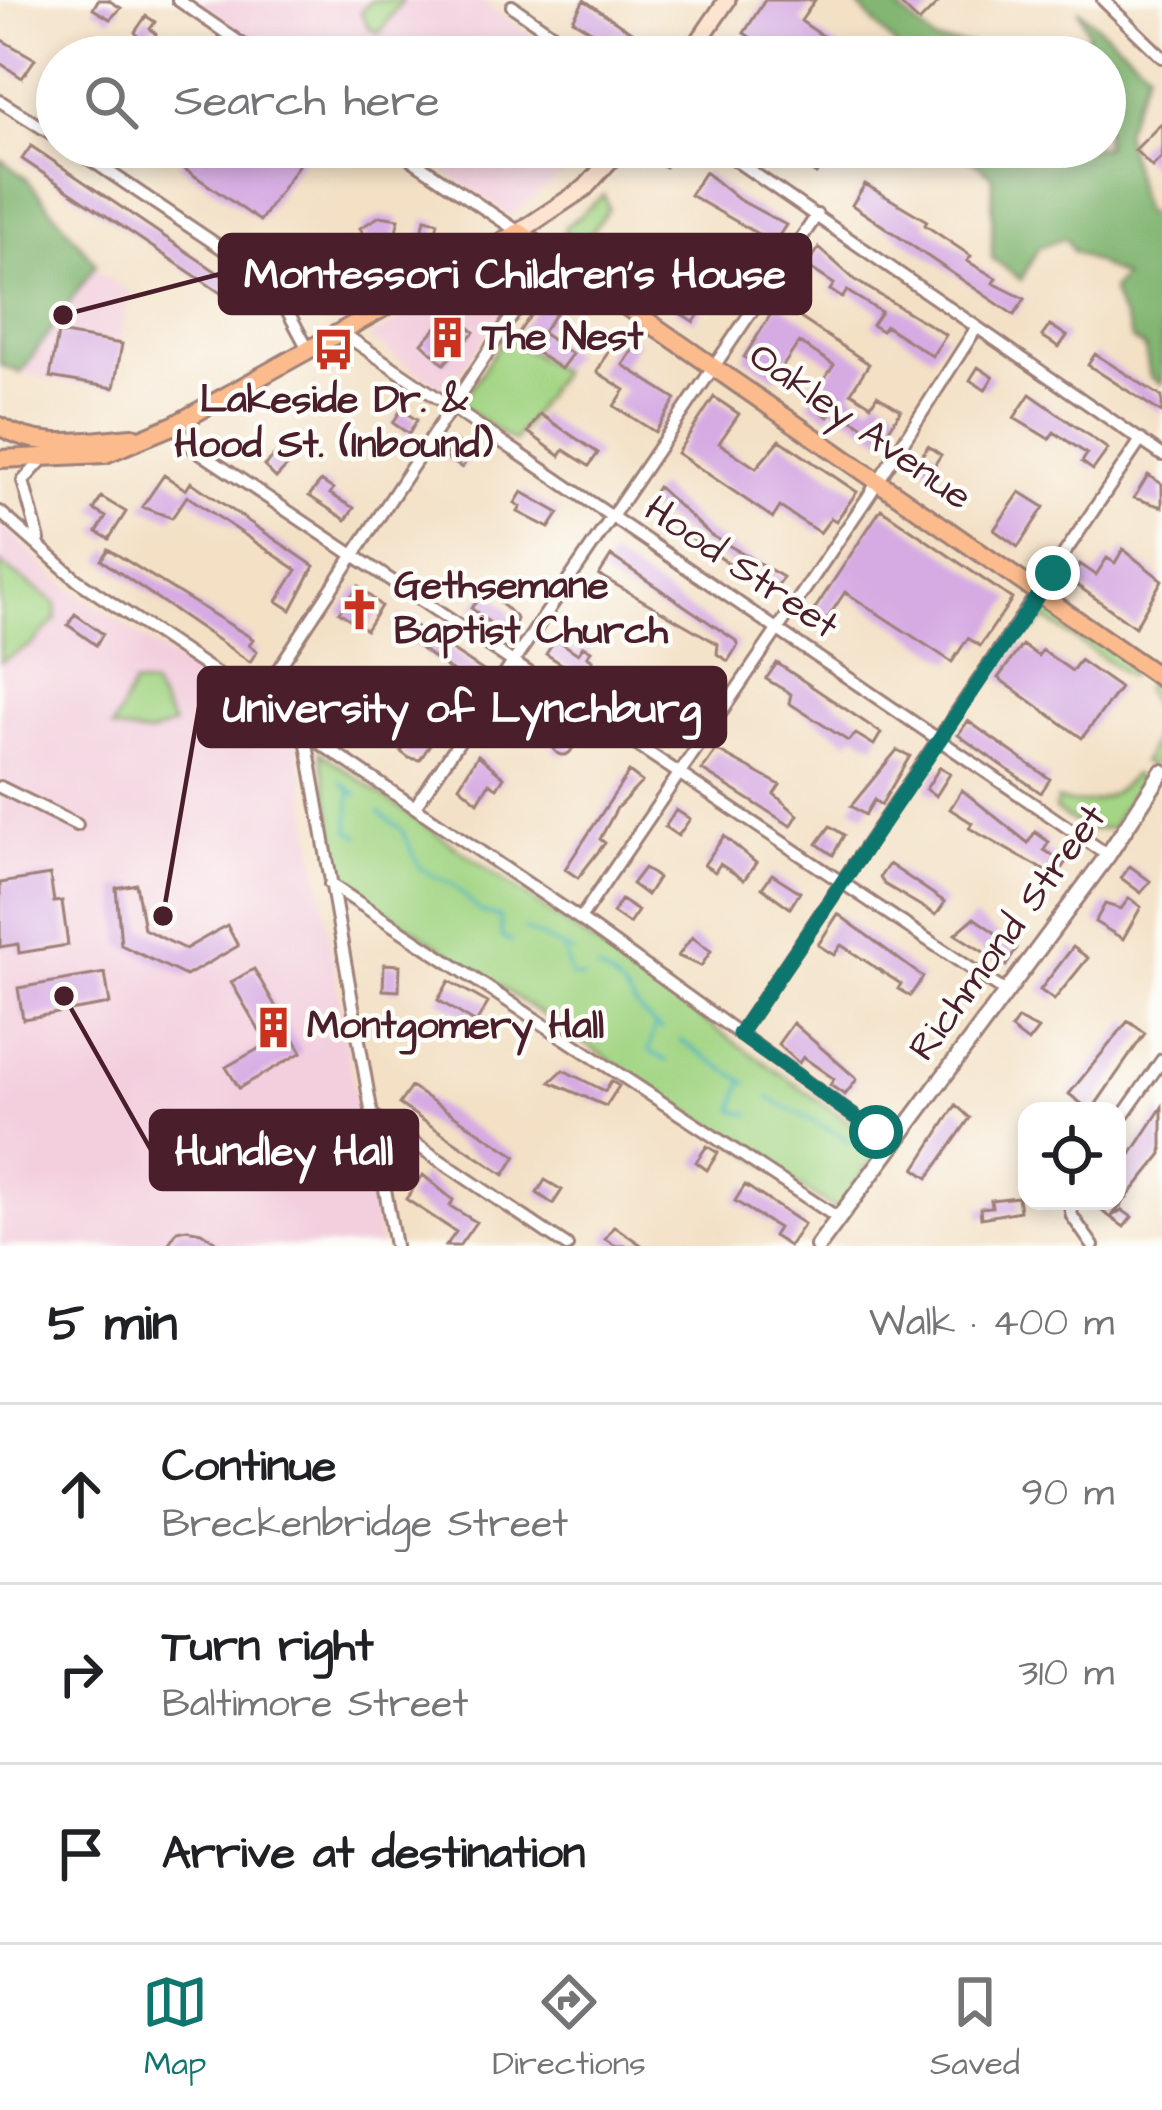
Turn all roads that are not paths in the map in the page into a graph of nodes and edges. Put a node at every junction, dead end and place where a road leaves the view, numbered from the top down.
1 (178, 0) edge
2 (727, 0) edge
3 (1103, 0) edge
4 (512, 7) dead end
5 (230, 36) edge
6 (554, 36) edge
7 (702, 36) edge
8 (1162, 57) edge
9 (0, 101) edge
10 (36, 118) edge
11 (103, 168) edge
12 (424, 168) edge
13 (603, 168) edge
14 (748, 168) edge
15 (818, 215) junction
16 (519, 232) junction
17 (551, 257) junction
18 (977, 327) junction
19 (340, 332) junction
20 (308, 349) junction
21 (715, 367) junction
22 (451, 408) junction
23 (174, 425) junction
24 (0, 427) edge
25 (146, 436) junction
26 (1141, 440) junction
27 (1162, 454) edge
28 (0, 459) edge
29 (42, 460) junction
30 (879, 478) junction
31 (0, 501) edge
32 (0, 512) edge
33 (612, 517) junction
34 (16, 524) junction
35 (40, 544) junction
36 (352, 554) junction
37 (1039, 589) junction
38 (778, 629) junction
39 (514, 663) junction
40 (1162, 679) edge
41 (256, 701) junction
42 (305, 733) junction
43 (938, 739) junction
44 (1162, 772) edge
45 (678, 776) junction
46 (0, 787) edge
47 (1158, 790) edge
48 (416, 805) junction
49 (77, 825) dead end
50 (1108, 855) junction
51 (841, 883) junction
52 (330, 884) junction
53 (580, 920) junction
54 (1007, 993) junction
55 (739, 1034) junction
56 (1162, 1060) edge
57 (1126, 1111) edge
58 (371, 1114) junction
59 (894, 1144) junction
60 (1071, 1210) edge
61 (838, 1218) junction
62 (394, 1246) edge
63 (567, 1246) edge
64 (818, 1246) edge
65 (1093, 1246) edge

1 - 5 street
2 - 7 main road
3 - 8 street
4 - 6 street
9 - 10 street
11 - 20 street
12 - 16 street
13 - 16 main road
14 - 15 street
15 - 18 street
15 - 21 street
16 - 17 main road, Oakley Avenue
16 - 19 main road
17 - 21 main road, Oakley Avenue
17 - 22 street
18 - 26 street
18 - 30 street
19 - 20 main road
19 - 22 street, Hood Street
20 - 23 main road
21 - 30 main road, Oakley Avenue
21 - 33 street
22 - 33 street, Hood Street
22 - 36 street
23 - 25 main road
23 - 36 street
24 - 25 main road
25 - 29 main road
26 - 27 street
26 - 37 street
28 - 29 main road
29 - 35 street
30 - 37 main road, Oakley Avenue
30 - 38 street
31 - 34 street
32 - 34 street
33 - 38 street, Hood Street
33 - 39 street
34 - 35 street
35 - 41 street
36 - 39 street
36 - 41 street
37 - 40 main road, Oakley Avenue
37 - 43 street
38 - 43 street, Hood Street
38 - 45 street
39 - 45 street
39 - 48 street
41 - 42 street
42 - 48 street
42 - 52 street
43 - 50 street, Hood Street
43 - 51 street
44 - 47 street, Richmond Street
45 - 51 street
45 - 53 street
46 - 49 street
47 - 50 street, Richmond Street
48 - 53 street
50 - 54 street, Richmond Street
51 - 54 street
51 - 55 street
52 - 58 street
52 - 61 street
53 - 55 street
54 - 59 street, Richmond Street
55 - 59 street
56 - 57 street
58 - 62 street
58 - 63 street
59 - 61 street, Richmond Street
60 - 65 street
61 - 64 street, Richmond Street

